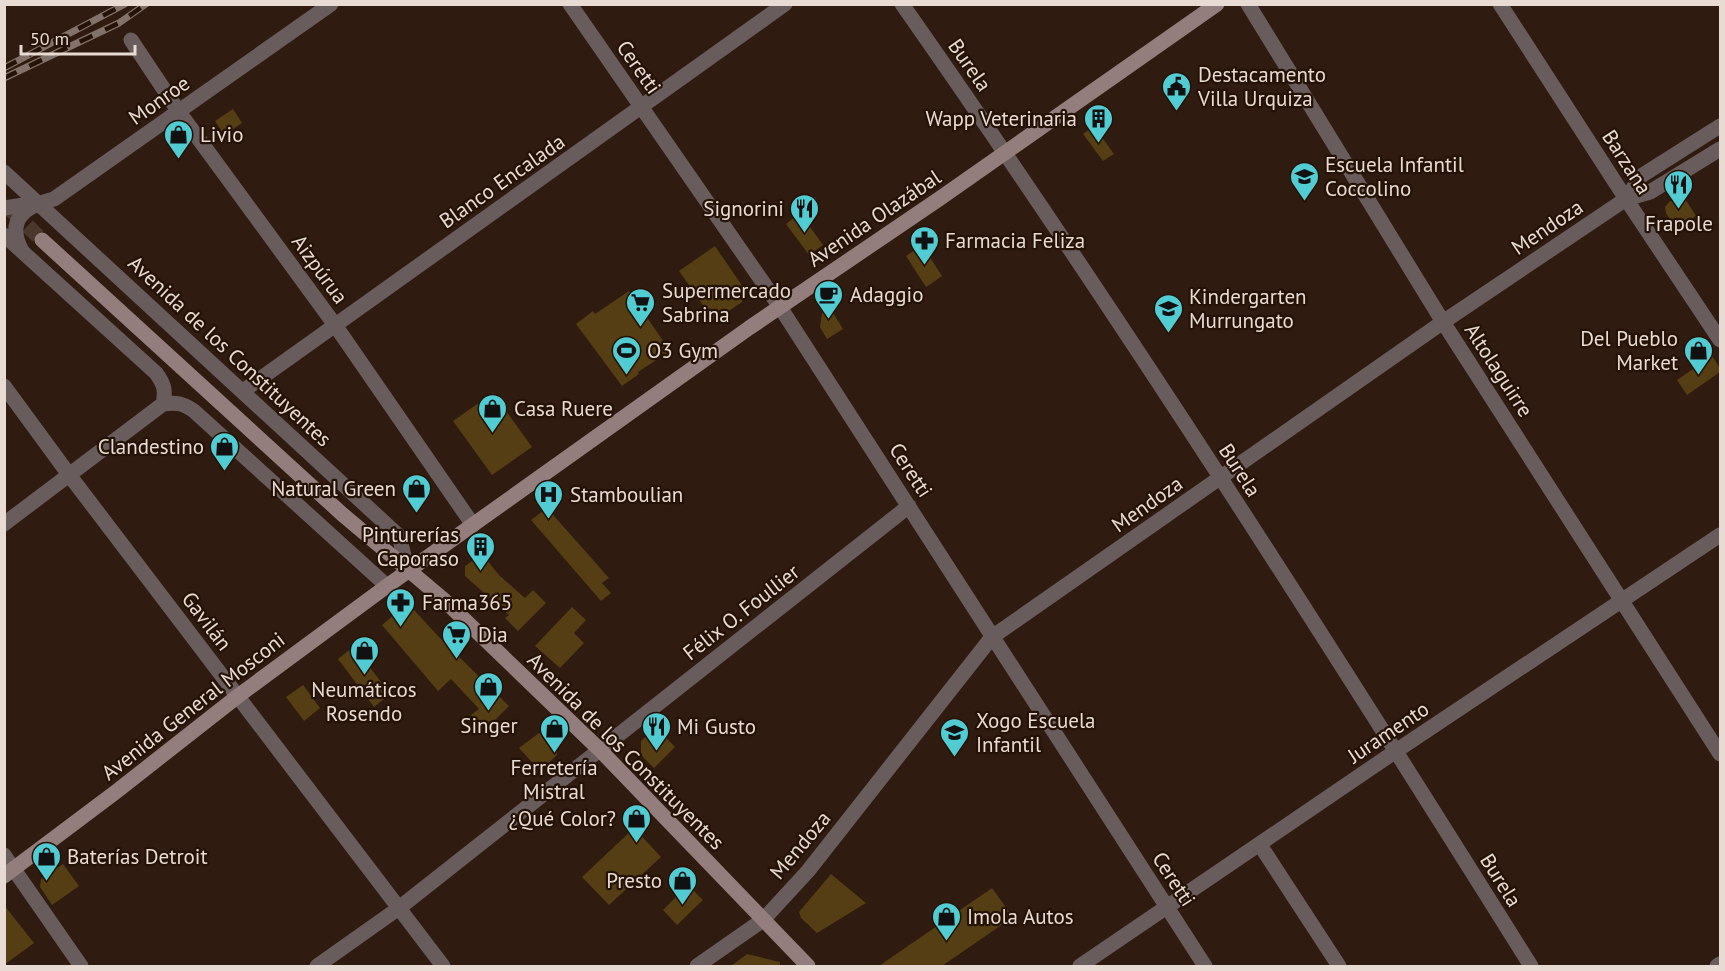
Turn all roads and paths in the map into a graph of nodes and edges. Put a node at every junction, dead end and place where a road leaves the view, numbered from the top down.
1 (331, 4) edge
2 (570, 4) edge
3 (785, 4) edge
4 (902, 4) edge
5 (1217, 4) edge
6 (1248, 4) edge
7 (1500, 4) edge
8 (130, 40) dead end
9 (642, 107) junction
10 (179, 112) junction
11 (1720, 126) edge
12 (1720, 148) edge
13 (1006, 153) junction
14 (4, 172) edge
15 (1626, 199) junction
16 (37, 203) junction
17 (4, 208) edge
18 (4, 235) edge
19 (42, 240) tunnel mouth
20 (22, 251) junction
21 (780, 307) junction
22 (1443, 322) junction
23 (335, 325) junction
24 (1720, 340) edge
25 (4, 386) edge
26 (243, 391) junction
27 (163, 404) junction
28 (70, 476) junction
29 (1220, 479) junction
30 (909, 506) junction
31 (4, 524) edge
32 (473, 525) junction
33 (1720, 535) edge
34 (408, 571) junction
35 (387, 585) junction
36 (1623, 601) junction
37 (992, 637) junction
38 (238, 696) junction
39 (600, 750) junction
40 (1396, 751) junction
41 (1720, 754) edge
42 (1260, 845) junction
43 (4, 855) edge
44 (10, 872) edge
45 (399, 908) junction
46 (1167, 908) junction
47 (763, 920) junction
48 (1720, 964) edge
49 (81, 966) edge
50 (317, 966) edge
51 (443, 966) edge
52 (697, 966) edge
53 (808, 966) edge
54 (1080, 966) edge
55 (1205, 966) edge
56 (1339, 966) edge
57 (1531, 966) edge
58 (1717, 966) edge

1 - 10 street, Monroe
2 - 9 street, Ceretti
3 - 9 street, Blanco Encalada
4 - 13 street, Burela
5 - 13 main road, Avenida Olazábal
6 - 22 street, Altolaguirre
7 - 15 street, Barzana
8 - 10 street, Aizpúrua
9 - 21 street, Ceretti
9 - 23 street, Blanco Encalada
10 - 16 street, Monroe
10 - 23 street, Aizpúrua
11 - 15 street
12 - 15 street
13 - 21 main road, Avenida Olazábal
13 - 29 street, Burela
14 - 16 street, Avenida de los Constituyentes
15 - 22 street, Mendoza
15 - 24 street, Barzana
16 - 17 street
16 - 20 street
16 - 26 street, Avenida de los Constituyentes
18 - 20 street
19 - 34 main road, Avenida de los Constituyentes
20 - 27 street
21 - 30 street, Ceretti
21 - 32 main road, Avenida Olazábal
22 - 29 street, Mendoza
22 - 36 street, Altolaguirre
23 - 26 street, Blanco Encalada
23 - 32 street, Aizpúrua
25 - 28 street, Gavilán
26 - 34 street, Avenida de los Constituyentes
27 - 28 street
27 - 35 street
28 - 31 street
28 - 38 street, Gavilán
29 - 37 street, Mendoza
29 - 40 street, Burela
30 - 37 street, Ceretti
30 - 39 street, Félix O. Foullier
32 - 34 main road, Avenida Olazábal
33 - 36 street, Juramento
34 - 35 main road, Avenida General Mosconi
34 - 39 main road, Avenida de los Constituyentes
35 - 38 main road, Avenida General Mosconi
36 - 40 street, Juramento
36 - 41 street, Altolaguirre
37 - 46 street, Ceretti
37 - 47 street, Mendoza
38 - 44 main road, Avenida General Mosconi
38 - 45 street, Gavilán
39 - 45 street, Félix O. Foullier
39 - 47 main road, Avenida de los Constituyentes
40 - 42 street, Juramento
40 - 57 street, Burela
42 - 46 street, Juramento
42 - 56 street
43 - 44 street
44 - 49 street
45 - 50 street, Félix O. Foullier
45 - 51 street, Gavilán
46 - 54 street, Juramento
46 - 55 street, Ceretti
47 - 52 street, Mendoza
47 - 53 main road, Avenida de los Constituyentes
48 - 58 street

